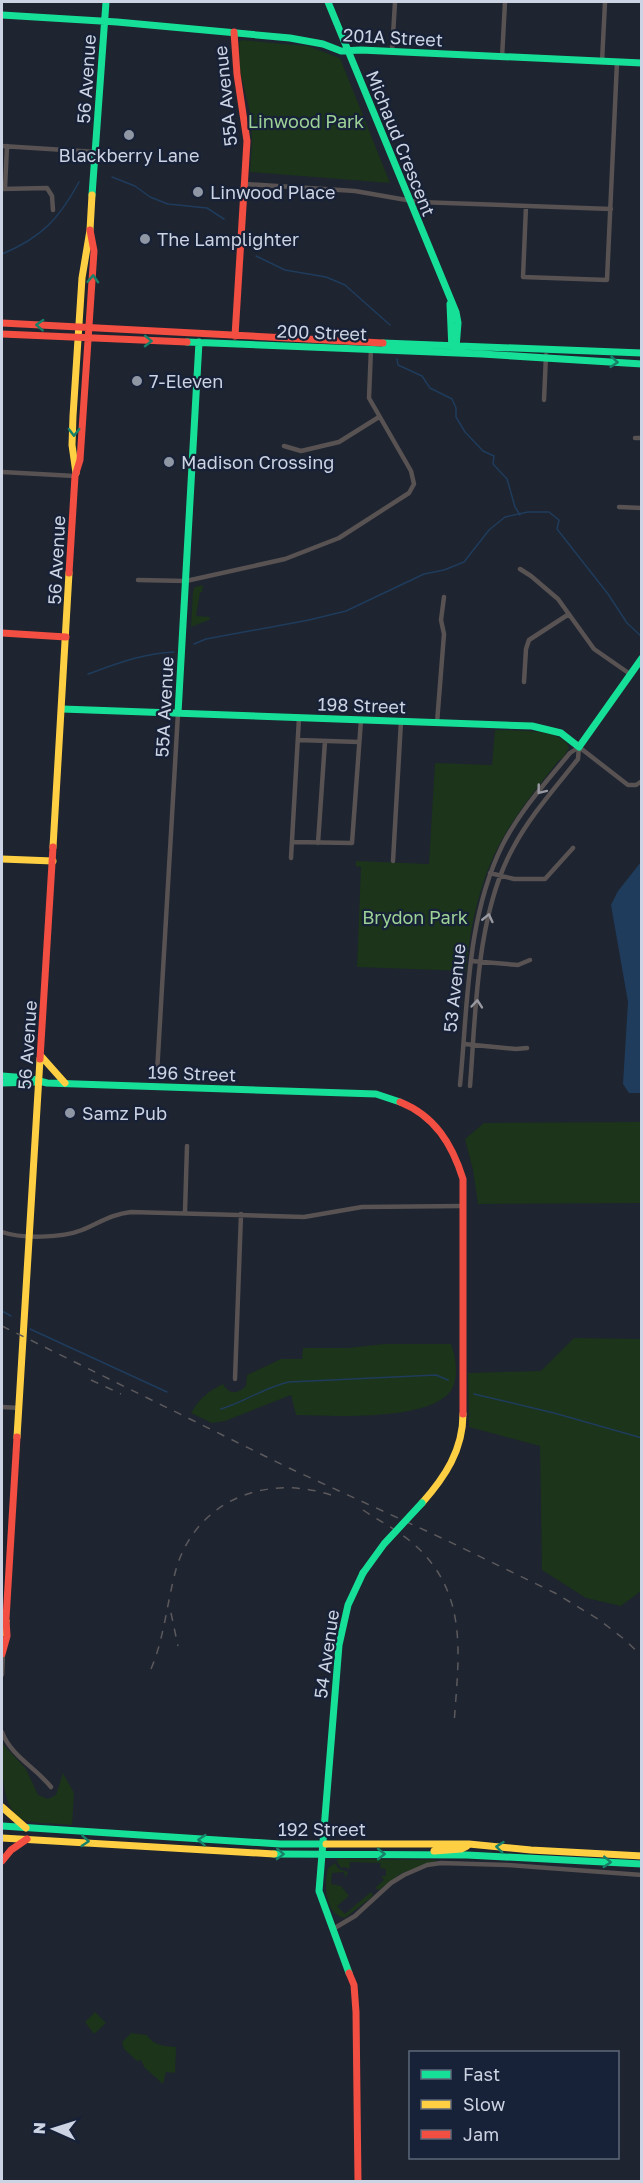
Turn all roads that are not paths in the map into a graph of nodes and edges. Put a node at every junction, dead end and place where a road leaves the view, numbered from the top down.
1 (106, 2) edge
2 (328, 2) edge
3 (395, 2) edge
4 (505, 2) edge
5 (605, 2) edge
6 (2, 15) edge
7 (104, 21) junction
8 (234, 32) junction
9 (348, 52) junction
10 (392, 52) junction
11 (502, 58) junction
12 (602, 62) junction
13 (617, 62) junction
14 (642, 63) edge
15 (4, 146) edge
16 (96, 152) junction
17 (245, 183) junction
18 (3, 188) edge
19 (408, 200) junction
20 (526, 206) junction
21 (611, 209) junction
22 (53, 210) dead end
23 (90, 230) junction
24 (2, 323) edge
25 (79, 328) junction
26 (90, 328) junction
27 (2, 334) edge
28 (235, 336) junction
29 (78, 338) junction
30 (89, 339) junction
31 (200, 342) junction
32 (371, 346) junction
33 (454, 348) junction
34 (546, 353) junction
35 (642, 353) edge
36 (642, 364) edge
37 (544, 400) dead end
38 (75, 404) junction
39 (84, 412) junction
40 (379, 417) junction
41 (635, 438) dead end
42 (642, 438) edge
43 (284, 446) dead end
44 (2, 472) edge
45 (76, 475) junction
46 (620, 507) dead end
47 (642, 508) edge
48 (520, 568) dead end
49 (138, 580) dead end
50 (186, 581) junction
51 (444, 597) dead end
52 (569, 614) junction
53 (2, 633) edge
54 (66, 637) junction
55 (642, 658) edge
56 (630, 674) junction
57 (524, 682) dead end
58 (62, 709) junction
59 (178, 713) junction
60 (299, 718) junction
61 (361, 720) junction
62 (401, 722) junction
63 (437, 723) junction
64 (298, 740) junction
65 (325, 741) junction
66 (359, 742) junction
67 (579, 747) junction
68 (642, 781) edge
69 (292, 842) junction
70 (318, 843) junction
71 (573, 848) dead end
72 (291, 858) dead end
73 (2, 859) edge
74 (53, 861) junction
75 (393, 861) dead end
76 (490, 873) junction
77 (501, 876) junction
78 (530, 960) dead end
79 (471, 961) junction
80 (481, 962) junction
81 (464, 1044) junction
82 (473, 1045) junction
83 (528, 1048) dead end
84 (41, 1056) junction
85 (157, 1073) dead end
86 (2, 1076) edge
87 (39, 1082) junction
88 (2, 1083) edge
89 (65, 1083) junction
90 (460, 1085) dead end
91 (470, 1086) dead end
92 (344, 1092) joint
93 (187, 1146) dead end
94 (463, 1206) junction
95 (185, 1212) junction
96 (241, 1214) junction
97 (2, 1232) edge
98 (31, 1235) junction
99 (235, 1379) dead end
100 (2, 1407) edge
101 (20, 1408) junction
102 (6, 1619) junction
103 (2, 1633) edge
104 (3, 1652) edge
105 (2, 1675) edge
106 (2, 1732) edge
107 (51, 1787) dead end
108 (2, 1807) edge
109 (2, 1826) edge
110 (26, 1828) junction
111 (2, 1838) edge
112 (27, 1839) junction
113 (469, 1844) junction
114 (324, 1845) junction
115 (322, 1854) junction
116 (420, 1855) junction
117 (573, 1856) junction
118 (642, 1856) edge
119 (2, 1861) edge
120 (642, 1864) edge
121 (642, 1875) edge
122 (333, 1929) junction
123 (358, 2181) edge

1 - 7 main road, 56 Avenue
2 - 9 main road, Michaud Crescent
3 - 10 street
4 - 11 street
5 - 12 street
6 - 7 main road, 201A Street
7 - 8 main road, 201A Street
7 - 16 main road, 56 Avenue
8 - 9 main road, 201A Street
8 - 17 main road, 55A Avenue
9 - 10 main road, 201A Street
9 - 19 main road, Michaud Crescent
10 - 11 main road, 201A Street
11 - 12 main road, 201A Street
12 - 13 main road, 201A Street
13 - 14 main road, 201A Street
13 - 21 street
15 - 16 street
15 - 18 street
16 - 23 main road, 56 Avenue
17 - 19 street
17 - 28 main road, 55A Avenue
18 - 22 street
19 - 20 street
19 - 33 main road, Michaud Crescent
20 - 21 street
20 - 21 street
23 - 25 main road, 56 Avenue
26 -> 23 main road, 56 Avenue
25 -> 24 main road, 200 Street
25 - 26 main road, 200 Street
25 - 29 main road, 56 Avenue
26 - 28 main road, 200 Street
26 - 30 main road, 56 Avenue
27 - 29 main road, 200 Street
28 - 32 main road, 200 Street
29 - 30 main road, 200 Street
29 - 38 main road, 56 Avenue
30 -> 31 main road, 200 Street
30 - 39 main road, 56 Avenue
31 - 32 main road, 200 Street
31 - 50 main road, 55A Avenue
32 - 33 main road, 200 Street
32 - 40 street
33 - 34 main road, 200 Street
34 - 35 main road, 200 Street
34 -> 36 main road, 200 Street
34 - 37 street
38 - 39 main road
38 -> 45 main road, 56 Avenue
39 - 45 main road, 56 Avenue
40 - 43 street
40 - 50 street
41 - 42 street
44 - 45 street
45 - 54 main road, 56 Avenue
46 - 47 street
48 - 52 street
49 - 50 street
50 - 59 main road, 55A Avenue
51 - 63 street
52 - 56 street
52 - 57 street
53 - 54 main road
54 - 58 main road, 56 Avenue
55 - 56 main road, 53 Avenue
56 - 67 main road, 53 Avenue
58 - 59 main road, 198 Street
58 - 74 main road, 56 Avenue
59 - 60 main road, 198 Street
59 - 85 street, 55A Avenue
60 - 61 main road, 198 Street
60 - 64 street
61 - 62 main road, 198 Street
61 - 66 street
62 - 63 main road, 198 Street
62 - 75 street
63 - 67 main road, 198 Street
64 - 65 street
64 - 69 street
65 - 66 street
65 - 70 street
66 - 70 street
67 - 68 street, 198 Street
67 -> 76 street, 53 Avenue
67 - 77 street, 53 Avenue
69 - 70 street
69 - 72 street
71 - 77 street
73 - 74 main road
74 - 84 main road, 56 Avenue
76 - 77 street
76 - 79 street, 53 Avenue
80 -> 77 street, 53 Avenue
78 - 80 street
79 - 80 street
79 - 81 street, 53 Avenue
82 -> 80 street, 53 Avenue
81 - 82 street
81 - 90 street, 53 Avenue
82 - 83 street
82 - 91 street, 53 Avenue
84 - 87 main road, 56 Avenue
84 - 89 main road
86 - 87 main road, 196 Street
87 - 88 main road, 196 Street
87 - 89 main road, 196 Street
87 - 98 main road, 56 Avenue
89 - 92 main road, 196 Street
92 - 94 main road, 54 Avenue
93 - 95 street
94 - 96 street
94 - 114 main road, 54 Avenue, bridge
95 - 96 street
95 - 98 street
96 - 99 street
97 - 98 street
98 - 101 main road, 56 Avenue
100 - 101 street
101 - 102 main road, 56 Avenue
102 - 103 main road, 56 Avenue
102 - 104 main road, 56 Avenue
104 - 105 street, 56 Avenue
106 - 107 street
108 - 110 main road
109 - 110 main road, 192 Street
114 -> 110 main road, 192 Street
111 - 112 main road, 192 Street
112 -> 115 main road, 192 Street
112 - 119 main road
113 - 114 main road, 192 Street
113 - 116 main road
117 -> 113 main road, 192 Street
114 - 115 main road, 54 Avenue
115 -> 116 main road, 192 Street
115 - 122 main road, 54 Avenue
116 - 117 main road, 192 Street
117 - 118 main road, 192 Street
117 -> 120 main road, 192 Street
121 - 122 street
122 - 123 main road, 54 Avenue

